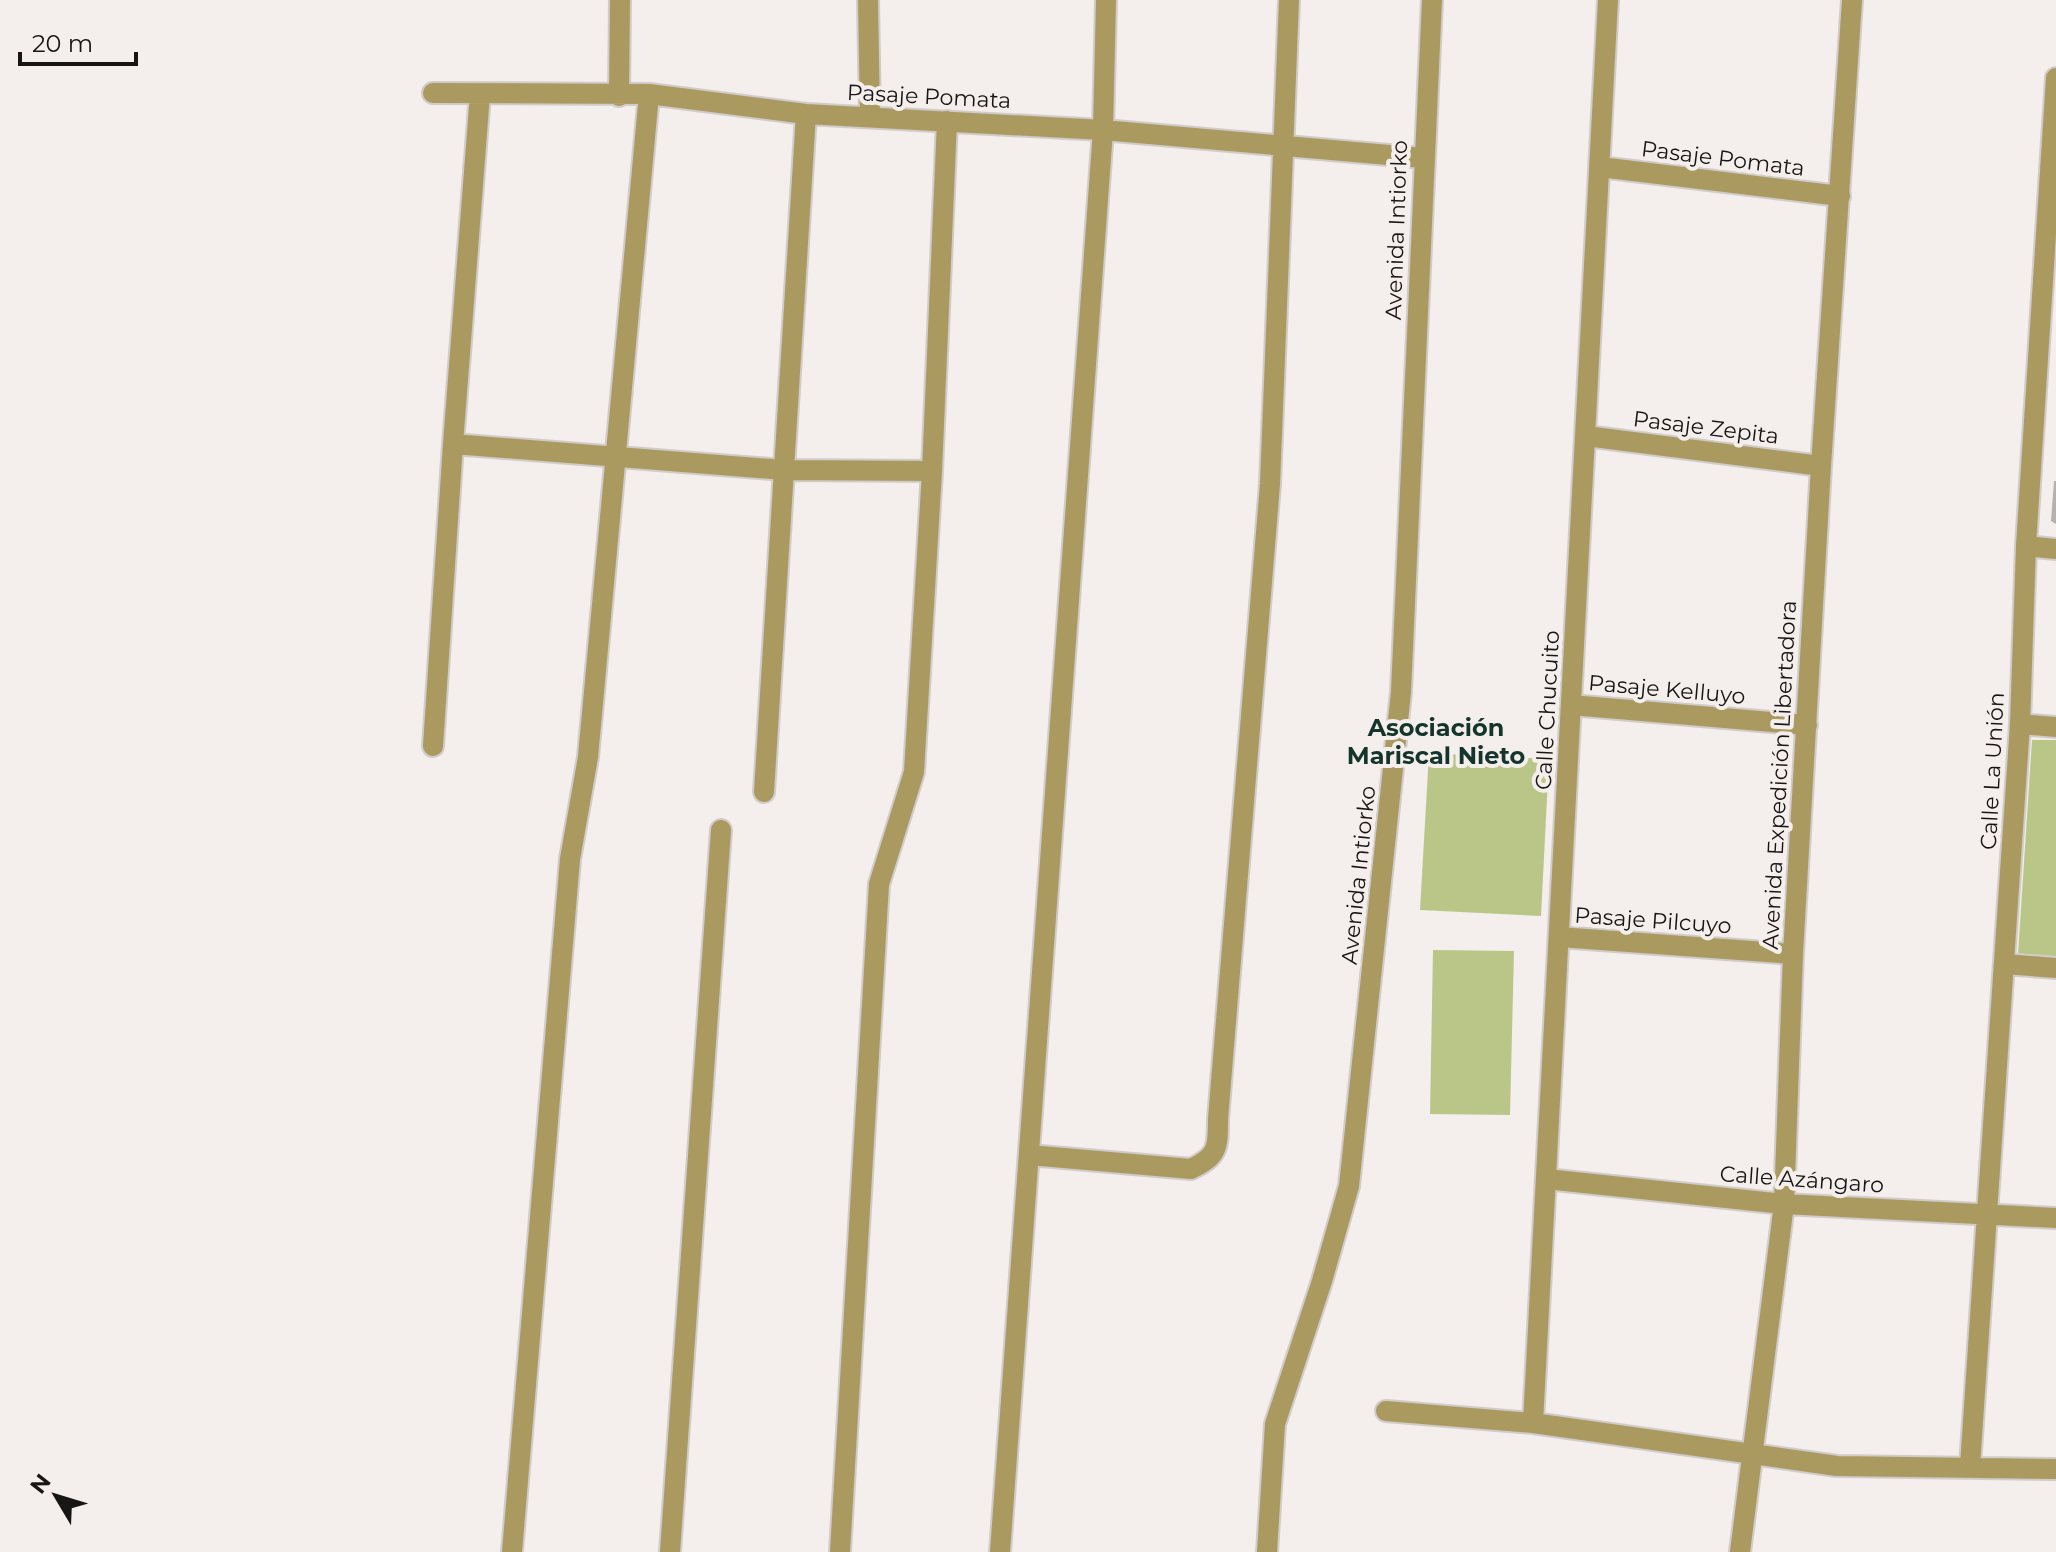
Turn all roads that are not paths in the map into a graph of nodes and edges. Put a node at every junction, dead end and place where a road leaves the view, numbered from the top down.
1 (620, 0) edge
2 (868, 0) edge
3 (1106, 0) edge
4 (1289, 0) edge
5 (1432, 0) edge
6 (1608, 0) edge
7 (1852, 0) edge
8 (2056, 78) edge
9 (433, 93) dead end
10 (480, 94) junction
11 (649, 94) junction
12 (619, 96) junction
13 (806, 114) junction
14 (870, 116) junction
15 (947, 121) junction
16 (1103, 130) junction
17 (1283, 145) junction
18 (1423, 158) junction
19 (1600, 167) junction
20 (1840, 196) junction
21 (2048, 313) edge
22 (1586, 436) junction
23 (453, 444) junction
24 (616, 458) junction
25 (1821, 466) junction
26 (784, 470) junction
27 (932, 471) junction
28 (2026, 546) junction
29 (2056, 549) edge
30 (1571, 705) junction
31 (2020, 724) junction
32 (1807, 725) junction
33 (2056, 727) edge
34 (433, 746) dead end
35 (764, 792) dead end
36 (721, 830) dead end
37 (1559, 937) junction
38 (1793, 954) junction
39 (2004, 964) junction
40 (2056, 968) edge
41 (1029, 1155) junction
42 (1546, 1179) junction
43 (1784, 1204) junction
44 (1988, 1215) junction
45 (2056, 1218) edge
46 (1386, 1411) dead end
47 (1533, 1423) junction
48 (1752, 1453) junction
49 (1970, 1466) junction
50 (2056, 1469) edge
51 (512, 1552) edge
52 (670, 1552) edge
53 (840, 1552) edge
54 (1000, 1552) edge
55 (1267, 1552) edge
56 (1740, 1552) edge

1 - 12 street
2 - 14 street
3 - 16 street
4 - 17 street
5 - 18 street, Avenida Intiorko
6 - 19 street, Calle Chucuito
7 - 20 street, Avenida Expedición Libertadora
8 - 21 street, Calle La Unión
9 - 10 street, Pasaje Pomata
10 - 12 street, Pasaje Pomata
10 - 23 street
11 - 12 street, Pasaje Pomata
11 - 13 street, Pasaje Pomata
11 - 24 street
13 - 14 street, Pasaje Pomata
13 - 26 street
14 - 15 street, Pasaje Pomata
15 - 16 street, Pasaje Pomata
15 - 27 street
16 - 17 street, Pasaje Pomata
16 - 41 street
17 - 18 street, Pasaje Pomata
17 - 41 street
18 - 55 street, Avenida Intiorko
19 - 20 street, Pasaje Pomata
19 - 22 street, Calle Chucuito
20 - 25 street, Avenida Expedición Libertadora
21 - 28 street, Calle La Unión
22 - 25 street, Pasaje Zepita
22 - 30 street, Calle Chucuito
23 - 24 street
23 - 34 street
24 - 26 street
24 - 51 street
25 - 32 street, Avenida Expedición Libertadora
26 - 27 street
26 - 35 street
27 - 53 street
28 - 29 street
28 - 31 street, Calle La Unión
30 - 32 street, Pasaje Kelluyo
30 - 37 street, Calle Chucuito
31 - 33 street
31 - 39 street, Calle La Unión
32 - 38 street, Avenida Expedición Libertadora
36 - 52 street
37 - 38 street, Pasaje Pilcuyo
37 - 42 street, Calle Chucuito
38 - 43 street, Avenida Expedición Libertadora
39 - 40 street
39 - 44 street, Calle La Unión
41 - 54 street
42 - 43 street, Calle Azángaro
42 - 47 street, Calle Chucuito
43 - 44 street, Calle Azángaro
43 - 48 street, Avenida Expedición Libertadora
44 - 45 street, Calle Azángaro
44 - 49 street, Calle La Unión
46 - 47 street
47 - 48 street
48 - 49 street
48 - 56 street, Avenida Expedición Libertadora
49 - 50 street

